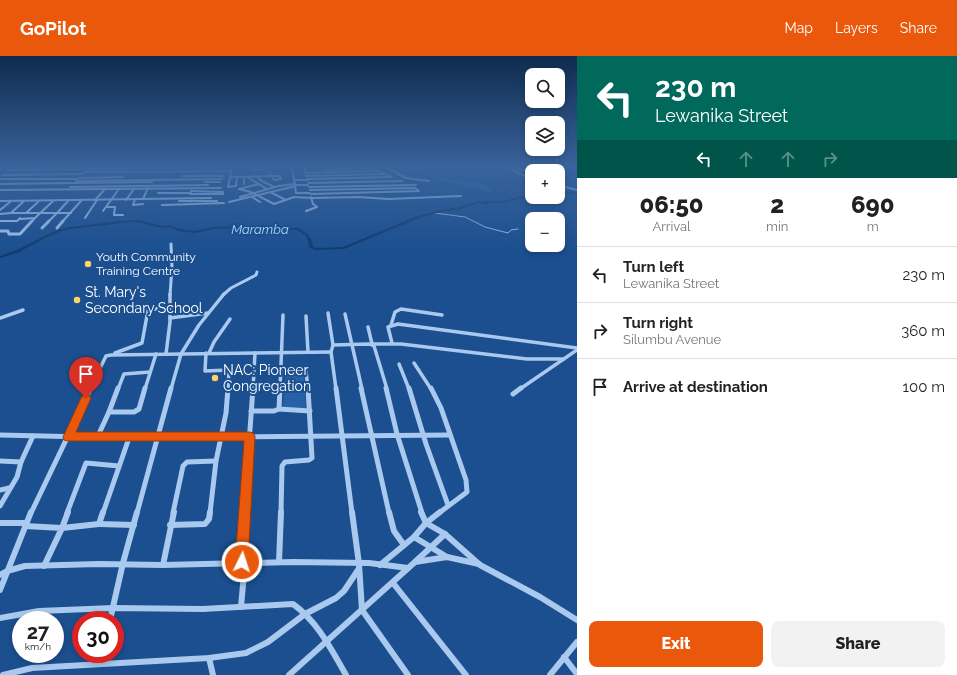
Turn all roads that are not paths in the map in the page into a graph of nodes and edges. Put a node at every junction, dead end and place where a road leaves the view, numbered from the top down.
1 (99, 196) edge
2 (114, 196) edge
3 (129, 196) edge
4 (144, 196) edge
5 (244, 196) edge
6 (255, 196) edge
7 (260, 196) edge
8 (278, 196) edge
9 (352, 196) joint
10 (461, 196) dead end
11 (240, 197) dead end
12 (252, 197) junction
13 (154, 198) joint
14 (169, 198) joint
15 (189, 198) junction
16 (210, 198) dead end
17 (311, 198) junction
18 (134, 199) junction
19 (143, 199) junction
20 (81, 200) junction
21 (96, 200) junction
22 (111, 200) junction
23 (126, 200) junction
24 (286, 200) junction
25 (10, 201) junction
26 (25, 201) junction
27 (39, 201) junction
28 (53, 201) junction
29 (68, 201) junction
30 (179, 201) dead end
31 (187, 201) junction
32 (217, 201) dead end
33 (0, 202) edge
34 (229, 202) dead end
35 (260, 202) dead end
36 (224, 203) dead end
37 (143, 204) dead end
38 (162, 205) dead end
39 (186, 205) junction
40 (107, 207) junction
41 (0, 210) edge
42 (103, 211) dead end
43 (306, 211) dead end
44 (11, 213) junction
45 (26, 213) junction
46 (41, 213) junction
47 (57, 213) junction
48 (71, 213) junction
49 (0, 214) edge
50 (123, 215) dead end
51 (35, 218) junction
52 (85, 218) dead end
53 (20, 219) junction
54 (1, 221) edge
55 (42, 228) dead end
56 (57, 228) dead end
57 (0, 230) edge
58 (170, 244) dead end
59 (257, 272) dead end
60 (170, 307) junction
61 (23, 310) dead end
62 (208, 313) junction
63 (328, 313) dead end
64 (345, 314) dead end
65 (283, 315) dead end
66 (442, 315) dead end
67 (306, 316) dead end
68 (0, 318) edge
69 (170, 318) junction
70 (230, 319) dead end
71 (391, 324) junction
72 (368, 327) dead end
73 (372, 344) junction
74 (392, 344) junction
75 (352, 345) junction
76 (333, 346) junction
77 (577, 349) edge
78 (308, 352) junction
79 (331, 352) junction
80 (207, 353) junction
81 (255, 353) junction
82 (281, 353) junction
83 (156, 354) junction
84 (166, 354) junction
85 (181, 354) junction
86 (108, 356) junction
87 (564, 359) junction
88 (414, 363) dead end
89 (399, 364) dead end
90 (281, 370) junction
91 (150, 372) junction
92 (513, 394) dead end
93 (279, 409) junction
94 (310, 410) junction
95 (251, 411) junction
96 (109, 412) junction
97 (397, 434) junction
98 (423, 434) junction
99 (0, 435) edge
100 (311, 435) junction
101 (342, 435) junction
102 (372, 435) junction
103 (450, 435) junction
104 (33, 436) junction
105 (160, 436) junction
106 (221, 436) junction
107 (249, 436) junction
108 (68, 437) junction
109 (98, 438) junction
110 (129, 438) junction
111 (0, 461) edge
112 (216, 461) junction
113 (22, 462) junction
114 (119, 466) junction
115 (9, 488) junction
116 (0, 490) edge
117 (448, 505) junction
118 (0, 506) edge
119 (0, 523) edge
120 (426, 523) junction
121 (99, 524) junction
122 (25, 525) junction
123 (170, 525) junction
124 (134, 526) junction
125 (62, 528) junction
126 (445, 534) junction
127 (414, 537) junction
128 (404, 545) junction
129 (432, 548) junction
130 (447, 557) junction
131 (243, 562) junction
132 (279, 562) junction
133 (415, 562) junction
134 (123, 563) junction
135 (480, 564) junction
136 (163, 565) junction
137 (380, 565) junction
138 (44, 566) junction
139 (359, 567) junction
140 (408, 568) junction
141 (6, 571) junction
142 (0, 575) edge
143 (393, 583) junction
144 (0, 590) edge
145 (242, 607) junction
146 (113, 608) junction
147 (362, 610) junction
148 (112, 611) edge
149 (305, 614) junction
150 (0, 618) edge
151 (577, 620) edge
152 (326, 642) junction
153 (577, 642) edge
154 (564, 657) junction
155 (209, 658) junction
156 (101, 664) joint
157 (577, 674) edge
158 (3, 675) edge
159 (213, 675) edge
160 (289, 675) edge
161 (346, 675) edge
162 (408, 675) edge
163 (466, 675) edge
164 (550, 675) edge

1 - 21 street
2 - 22 street
3 - 23 street
4 - 19 street
5 - 11 street
6 - 12 street
7 - 24 street
8 - 24 street
9 - 10 street
9 - 17 street
12 - 34 street
12 - 35 street
13 - 14 street
13 - 19 street
14 - 15 street
15 - 16 street
15 - 31 street
17 - 24 street
17 - 43 street
18 - 19 street
18 - 23 street
18 - 37 street
20 - 21 street
20 - 29 street
20 - 48 street
21 - 22 street
21 - 52 street
22 - 23 street
22 - 40 street
25 - 26 street
25 - 33 street
25 - 41 street
26 - 27 street
26 - 44 street
27 - 28 street
27 - 45 street
28 - 29 street
28 - 46 street
29 - 47 street
30 - 31 street
31 - 32 street
31 - 39 street
36 - 39 street
38 - 39 street
40 - 42 street
40 - 50 street
44 - 45 street
44 - 49 street
44 - 54 street
45 - 46 street
45 - 53 street
46 - 47 street
46 - 51 street
47 - 48 street
47 - 55 street
48 - 56 street
51 - 53 street
51 - 57 street
53 - 54 street
58 - 60 street
59 - 62 street
60 - 69 street
60 - 86 street
61 - 68 street
62 - 69 street
62 - 85 street
63 - 76 street
64 - 75 street
65 - 82 street
66 - 71 street
67 - 78 street
69 - 84 street
70 - 80 street
71 - 74 street
71 - 77 street
72 - 73 street
73 - 74 street
73 - 75 street
73 - 97 street
74 - 87 street
75 - 76 street
75 - 102 street
76 - 79 street
77 - 87 street
78 - 79 street
78 - 82 street
79 - 101 street
80 - 81 street
80 - 85 street
80 - 106 street
81 - 82 street
81 - 95 street
82 - 90 street
83 - 84 street
83 - 86 street
83 - 91 street
84 - 85 street
85 - 105 street
86 - 108 street
87 - 92 street
88 - 103 street
89 - 98 street
90 - 93 street
90 - 94 street
91 - 96 street
91 - 96 street
93 - 94 street
93 - 95 street
94 - 100 street
95 - 107 street
96 - 109 street
97 - 98 street
97 - 102 street
97 - 120 street
98 - 103 street
98 - 117 street
99 - 104 street
100 - 101 street
100 - 107 street
100 - 132 street
101 - 102 street
101 - 139 street
102 - 128 street
103 - 117 street
104 - 108 street
104 - 113 street
105 - 106 street
105 - 110 street
105 - 124 street
106 - 107 street
106 - 112 street
107 - 131 street
108 - 109 street
108 - 122 street
109 - 110 street
110 - 114 street
111 - 113 street
112 - 123 street
112 - 123 street
113 - 115 street
114 - 121 street
114 - 125 street
115 - 116 street
115 - 118 street
117 - 120 street
119 - 122 street
120 - 126 street
120 - 127 street
121 - 124 street
121 - 125 street
122 - 125 street
122 - 141 street
123 - 136 street
124 - 134 street
125 - 138 street
126 - 129 street
126 - 135 street
127 - 128 street
127 - 129 street
128 - 137 street
129 - 130 street
129 - 133 street
130 - 133 street
130 - 135 street
131 - 132 street
131 - 136 street
131 - 145 street
132 - 139 street
133 - 140 street
134 - 136 street
134 - 138 street
134 - 146 street
135 - 151 street
137 - 139 street
137 - 140 street
138 - 141 street
139 - 147 street
139 - 149 street
140 - 143 street
141 - 142 street
141 - 144 street
143 - 147 street
143 - 163 street
145 - 146 street
145 - 149 street
146 - 148 street
146 - 150 street
147 - 152 street
147 - 162 street
149 - 152 street
149 - 155 street
152 - 160 street
152 - 161 street
153 - 154 street
154 - 157 street
154 - 164 street
155 - 156 street
155 - 159 street
156 - 158 street

